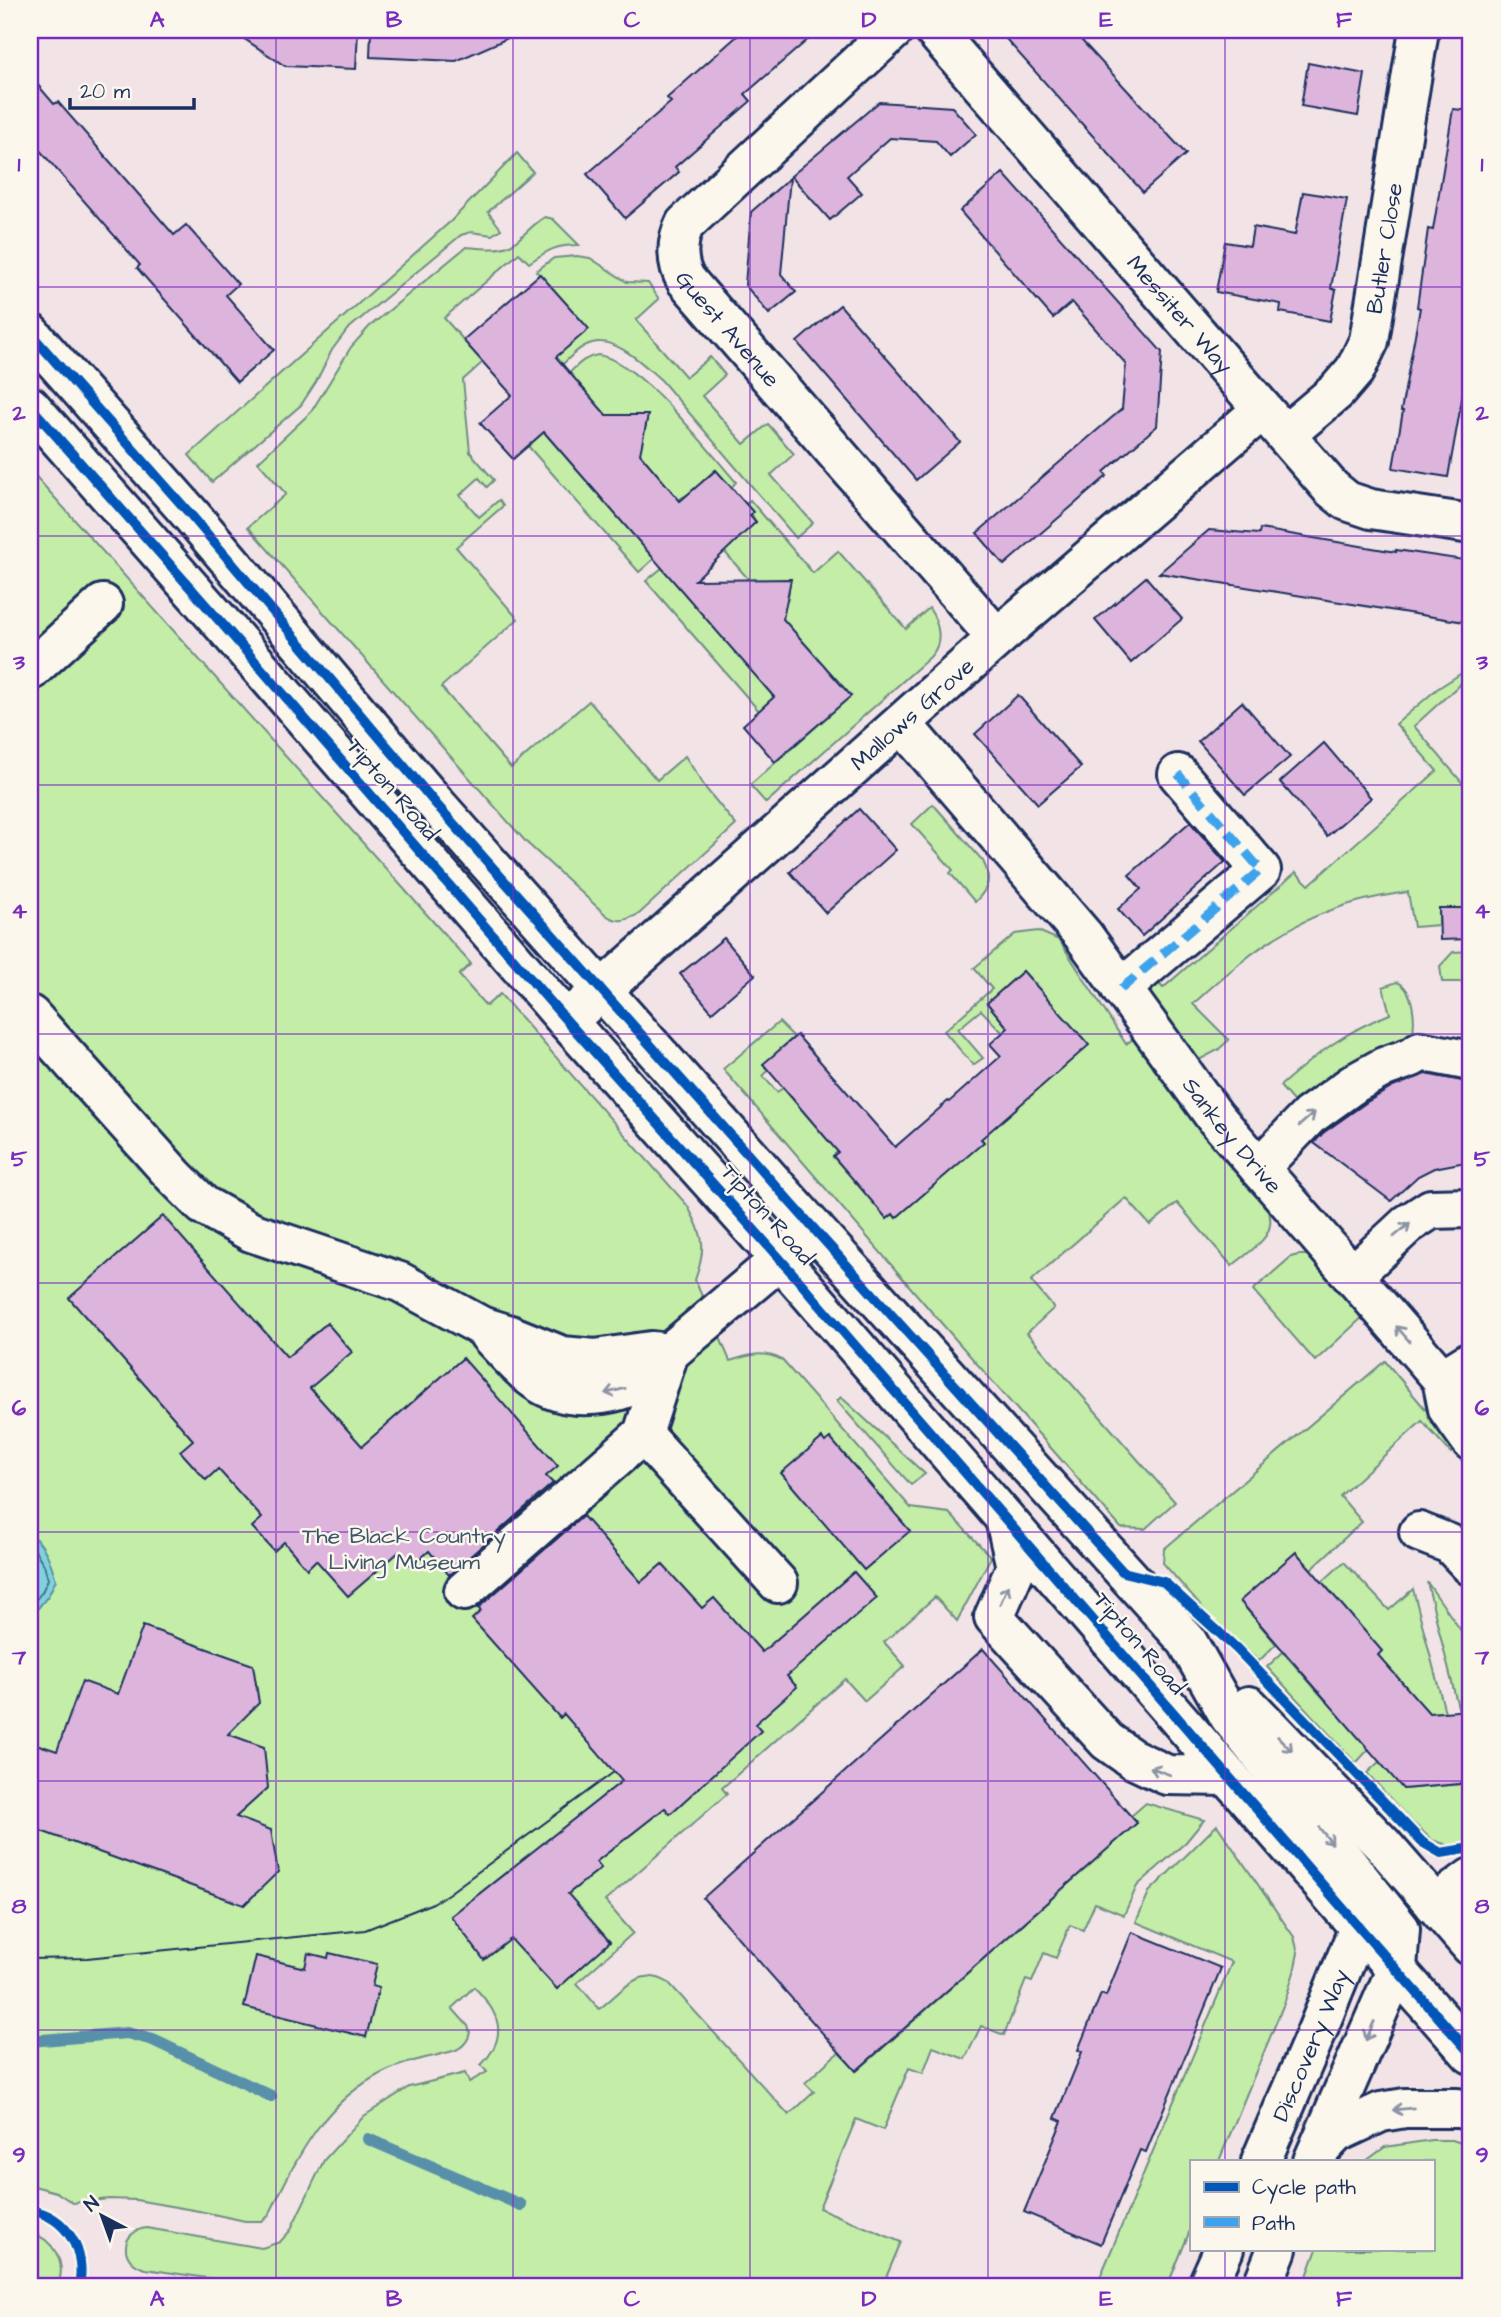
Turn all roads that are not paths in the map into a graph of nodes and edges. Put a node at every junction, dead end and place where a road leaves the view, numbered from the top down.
1 (894, 30) edge
2 (934, 30) edge
3 (1419, 30) edge
4 (30, 333) edge
5 (30, 406) edge
6 (1274, 422) junction
7 (184, 508) junction
8 (1471, 524) edge
9 (148, 540) junction
10 (103, 604) dead end
11 (266, 605) junction
12 (232, 635) junction
13 (997, 638) junction
14 (30, 671) edge
15 (902, 724) junction
16 (1178, 774) dead end
17 (1121, 989) junction
18 (602, 991) junction
19 (30, 1015) edge
20 (567, 1021) junction
21 (1466, 1060) dead end
22 (1259, 1168) junction
23 (1471, 1208) edge
24 (815, 1230) junction
25 (780, 1259) junction
26 (1352, 1276) junction
27 (669, 1353) junction
28 (1457, 1370) edge
29 (643, 1434) junction
30 (1471, 1441) edge
31 (1005, 1519) junction
32 (1419, 1532) dead end
33 (1471, 1566) edge
34 (778, 1583) dead end
35 (464, 1591) dead end
36 (1178, 1632) junction
37 (1227, 1776) junction
38 (1471, 1878) edge
39 (1435, 1905) junction
40 (1359, 1927) junction
41 (1400, 1929) junction
42 (1467, 1941) edge
43 (1397, 1968) junction
44 (1471, 2054) edge
45 (1471, 2110) edge
46 (1287, 2158) edge
47 (1224, 2250) edge
48 (1278, 2250) edge
49 (1207, 2287) edge
50 (1262, 2287) edge

1 - 13 street, Guest Avenue
2 - 6 street, Messiter Way
3 - 6 street, Butler Close
4 - 7 street, Tipton Road
5 - 9 street, Tipton Road
6 - 8 street, Messiter Way
6 - 13 street, Mallows Grove
7 - 9 street
7 - 11 street, Tipton Road
9 - 12 street, Tipton Road
10 - 14 street
11 - 12 street
11 - 18 street, Tipton Road
12 - 20 street, Tipton Road
13 - 15 street, Mallows Grove
15 - 17 street, Sankey Drive
15 - 18 street, Mallows Grove
16 - 17 street
17 - 22 street, Sankey Drive
18 - 20 street, Mallows Grove
18 - 24 street, Tipton Road
19 - 27 street
20 - 25 street, Tipton Road
22 -> 21 street
22 - 26 street, Sankey Drive
26 -> 23 street
24 - 25 street
24 - 36 street, Tipton Road
25 - 27 street
25 - 31 street, Tipton Road
28 -> 26 street, Sankey Drive
27 - 29 street
28 - 30 street
29 - 34 street
29 - 35 street
31 - 37 street, Tipton Road
37 -> 31 street
32 - 33 street
36 -> 39 street, Tipton Road
36 -> 41 street
37 - 40 street, Tipton Road
38 - 39 street
39 - 41 street
39 - 42 street, Tipton Road
40 - 41 street
40 - 43 street, Tipton Road
40 - 46 street, Discovery Way
41 - 42 street
41 - 43 street
43 - 44 street, Tipton Road
43 -> 46 street
45 -> 46 street
47 - 49 street
48 - 50 street

